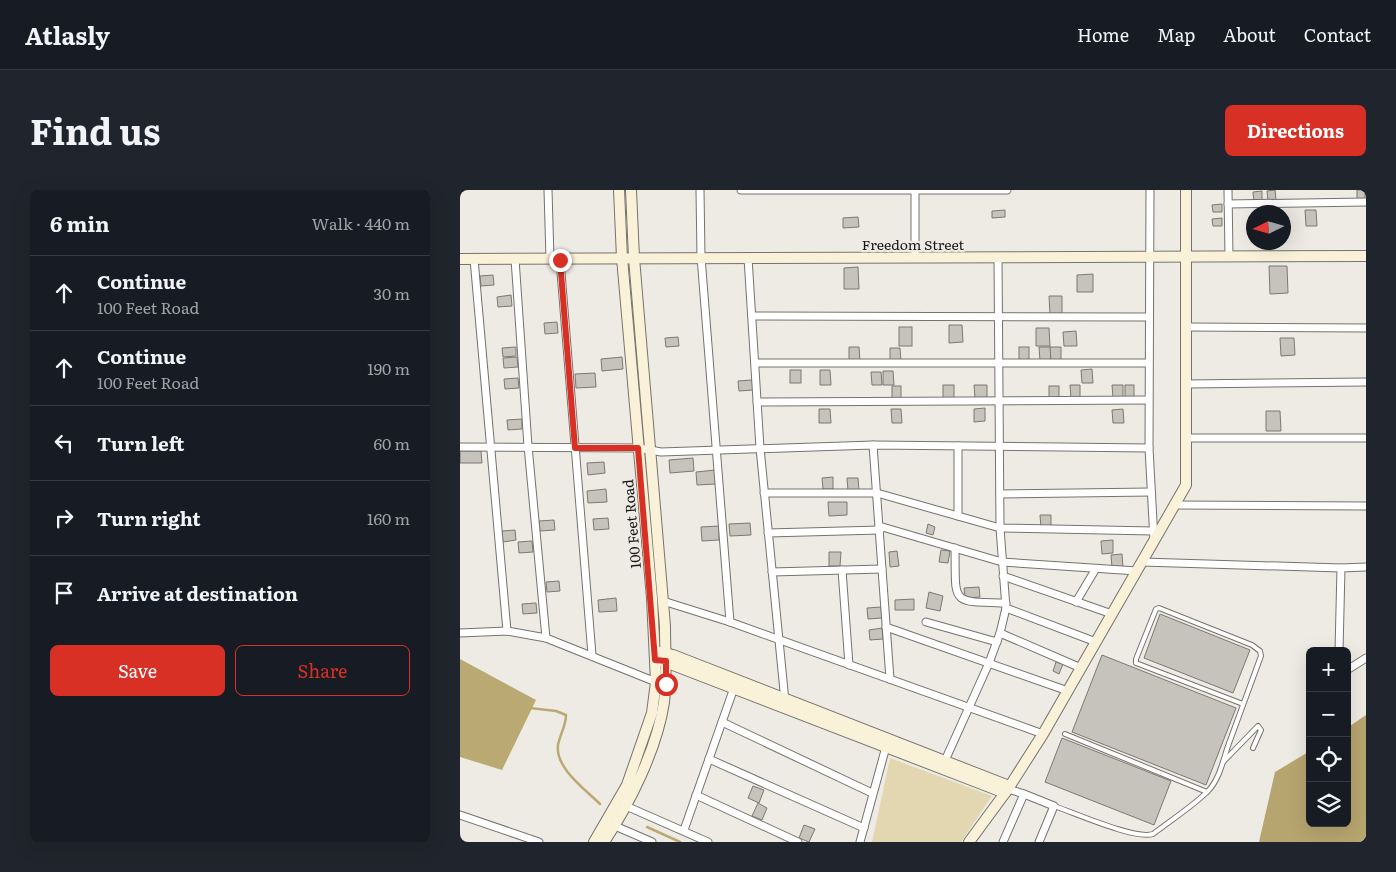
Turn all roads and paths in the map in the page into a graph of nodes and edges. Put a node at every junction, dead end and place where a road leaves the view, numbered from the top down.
1 (548, 190) edge
2 (619, 190) edge
3 (631, 190) edge
4 (700, 190) edge
5 (741, 190) edge
6 (778, 190) edge
7 (817, 190) edge
8 (853, 190) edge
9 (1007, 190) edge
10 (1150, 190) edge
11 (1186, 190) edge
12 (1228, 190) edge
13 (915, 191) edge
14 (1366, 202) edge
15 (1228, 204) junction
16 (1229, 256) junction
17 (1366, 256) edge
18 (915, 257) junction
19 (1150, 257) junction
20 (1187, 257) junction
21 (622, 258) junction
22 (634, 258) junction
23 (701, 258) junction
24 (748, 258) junction
25 (998, 258) junction
26 (460, 259) edge
27 (474, 259) junction
28 (515, 259) junction
29 (550, 260) junction
30 (560, 260) junction
31 (752, 316) junction
32 (998, 316) junction
33 (1148, 317) junction
34 (1187, 328) junction
35 (1366, 328) edge
36 (1148, 363) junction
37 (755, 364) junction
38 (999, 365) junction
39 (1366, 382) edge
40 (1186, 384) junction
41 (998, 400) junction
42 (1148, 400) junction
43 (757, 402) junction
44 (1186, 438) junction
45 (1366, 438) edge
46 (873, 445) junction
47 (489, 446) junction
48 (528, 446) junction
49 (958, 446) junction
50 (1000, 446) junction
51 (460, 447) edge
52 (575, 448) junction
53 (638, 448) junction
54 (760, 448) junction
55 (1148, 448) junction
56 (717, 450) junction
57 (650, 451) junction
58 (1151, 492) junction
59 (764, 493) junction
60 (877, 493) junction
61 (1000, 494) junction
62 (1174, 505) junction
63 (1366, 506) edge
64 (958, 516) junction
65 (879, 528) junction
66 (1000, 528) junction
67 (768, 533) junction
68 (1154, 536) junction
69 (955, 548) junction
70 (1002, 562) junction
71 (1139, 566) junction
72 (1366, 567) edge
73 (1342, 568) junction
74 (882, 569) junction
75 (842, 570) junction
76 (1095, 570) junction
77 (772, 572) junction
78 (1003, 576) junction
79 (663, 601) junction
80 (1076, 602) junction
81 (1006, 606) junction
82 (1112, 614) junction
83 (730, 622) junction
84 (926, 622) dead end
85 (886, 627) junction
86 (507, 631) junction
87 (460, 633) edge
88 (1000, 633) junction
89 (546, 638) junction
90 (778, 639) junction
91 (997, 642) junction
92 (1096, 642) junction
93 (1339, 647) edge
94 (592, 655) junction
95 (660, 656) junction
96 (1366, 658) edge
97 (989, 663) junction
98 (850, 665) junction
99 (1351, 667) edge
100 (1081, 668) junction
101 (890, 679) junction
102 (656, 682) junction
103 (736, 684) junction
104 (1068, 692) junction
105 (785, 703) junction
106 (1243, 704) junction
107 (968, 708) junction
108 (722, 722) junction
109 (1043, 734) junction
110 (1065, 734) dead end
111 (887, 743) junction
112 (1253, 748) dead end
113 (709, 759) junction
114 (1222, 763) junction
115 (943, 764) junction
116 (1007, 789) junction
117 (1207, 792) junction
118 (872, 793) junction
119 (1024, 794) junction
120 (696, 795) junction
121 (626, 806) junction
122 (1054, 806) junction
123 (460, 815) edge
124 (615, 826) junction
125 (864, 828) junction
126 (684, 830) junction
127 (519, 834) junction
128 (513, 842) edge
129 (539, 842) edge
130 (594, 842) edge
131 (604, 842) edge
132 (652, 842) edge
133 (708, 842) edge
134 (798, 842) edge
135 (860, 842) edge
136 (969, 842) edge
137 (1002, 842) edge
138 (1039, 842) edge

1 - 29 street
2 - 21 street, 100 Feet Road
3 - 22 street, 100 Feet Road
4 - 23 street
5 - 6 street
6 - 7 street
7 - 8 street
8 - 13 street
9 - 13 street
10 - 19 street
11 - 20 street
12 - 15 street
13 - 18 street
14 - 15 street
15 - 16 street
16 - 17 street, Freedom Street
16 - 20 street, Freedom Street
18 - 24 street, Freedom Street
18 - 25 street, Freedom Street
19 - 20 street, Freedom Street
19 - 25 street, Freedom Street
19 - 33 street
20 - 34 street
21 - 22 street, Freedom Street
21 - 30 street, Freedom Street
21 - 53 street, 100 Feet Road
22 - 23 street, Freedom Street
22 - 57 street, 100 Feet Road
23 - 24 street, Freedom Street
23 - 56 street
24 - 31 street
25 - 32 street
26 - 27 street, Freedom Street
27 - 28 street, Freedom Street
27 - 47 street
28 - 29 street, Freedom Street
28 - 48 street
29 - 30 street, Freedom Street
30 - 52 street
31 - 32 street
31 - 37 street
32 - 33 street
32 - 38 street
33 - 36 street
34 - 35 street
34 - 40 street
36 - 38 street
36 - 42 street
37 - 38 street
37 - 43 street
38 - 41 street
39 - 40 street
40 - 44 street
41 - 42 street
41 - 43 street
41 - 50 street
42 - 55 street
43 - 54 street
44 - 45 street
44 - 62 street
46 - 49 street
46 - 54 street
46 - 60 street
47 - 48 street
47 - 51 street
47 - 86 street
48 - 52 street
48 - 89 street
49 - 50 street
49 - 64 street
50 - 55 street
50 - 61 street
52 - 53 street
52 - 94 street
53 - 57 street
53 - 95 street, 100 Feet Road
54 - 56 street
54 - 59 street
55 - 58 street
56 - 57 street
56 - 83 street
57 - 79 street, 100 Feet Road
58 - 61 street
58 - 68 street
59 - 60 street
59 - 67 street
60 - 64 street
60 - 65 street
61 - 66 street
62 - 63 street
62 - 68 street
64 - 66 street
65 - 67 street
65 - 69 street
65 - 74 street
66 - 68 street
66 - 70 street
67 - 77 street
68 - 71 street
69 - 70 street
69 - 81 street
70 - 76 street
70 - 78 street
71 - 73 street
71 - 76 street
71 - 82 street
72 - 73 street
73 - 93 street
74 - 75 street
74 - 85 street
75 - 77 street
75 - 98 street
76 - 80 street
77 - 90 street
78 - 80 street
78 - 81 street
79 - 83 street
79 - 95 street, 100 Feet Road
80 - 82 street
81 - 88 street
81 - 92 street
82 - 92 street
83 - 90 street
84 - 91 street
85 - 97 street
85 - 101 street
86 - 87 street
86 - 89 street
88 - 91 street
88 - 100 street
89 - 94 street
90 - 98 street
90 - 105 street
91 - 97 street
92 - 100 street
94 - 102 street
95 - 102 street, 100 Feet Road
95 - 103 street
95 - 121 street, 100 Feet Road
96 - 99 street
97 - 104 street
97 - 107 street
98 - 101 street
100 - 104 street
101 - 107 street
102 - 130 street, 100 Feet Road
103 - 105 street
103 - 108 street
104 - 109 street
105 - 111 street
106 - 106 lane
106 - 114 lane
107 - 109 street
107 - 115 street
108 - 113 street
108 - 118 street
109 - 116 street
110 - 117 lane
111 - 115 street
111 - 118 street
112 - 114 lane
113 - 120 street
113 - 125 street
114 - 117 lane
115 - 116 street
116 - 119 street
116 - 136 street
117 - 122 lane
118 - 125 street
119 - 122 street
119 - 137 street
120 - 126 street
120 - 134 street
121 - 124 street, 100 Feet Road
121 - 126 street
122 - 138 street
123 - 127 street
124 - 131 street, 100 Feet Road
124 - 132 street
125 - 135 street
126 - 133 street
127 - 128 street
127 - 129 street

